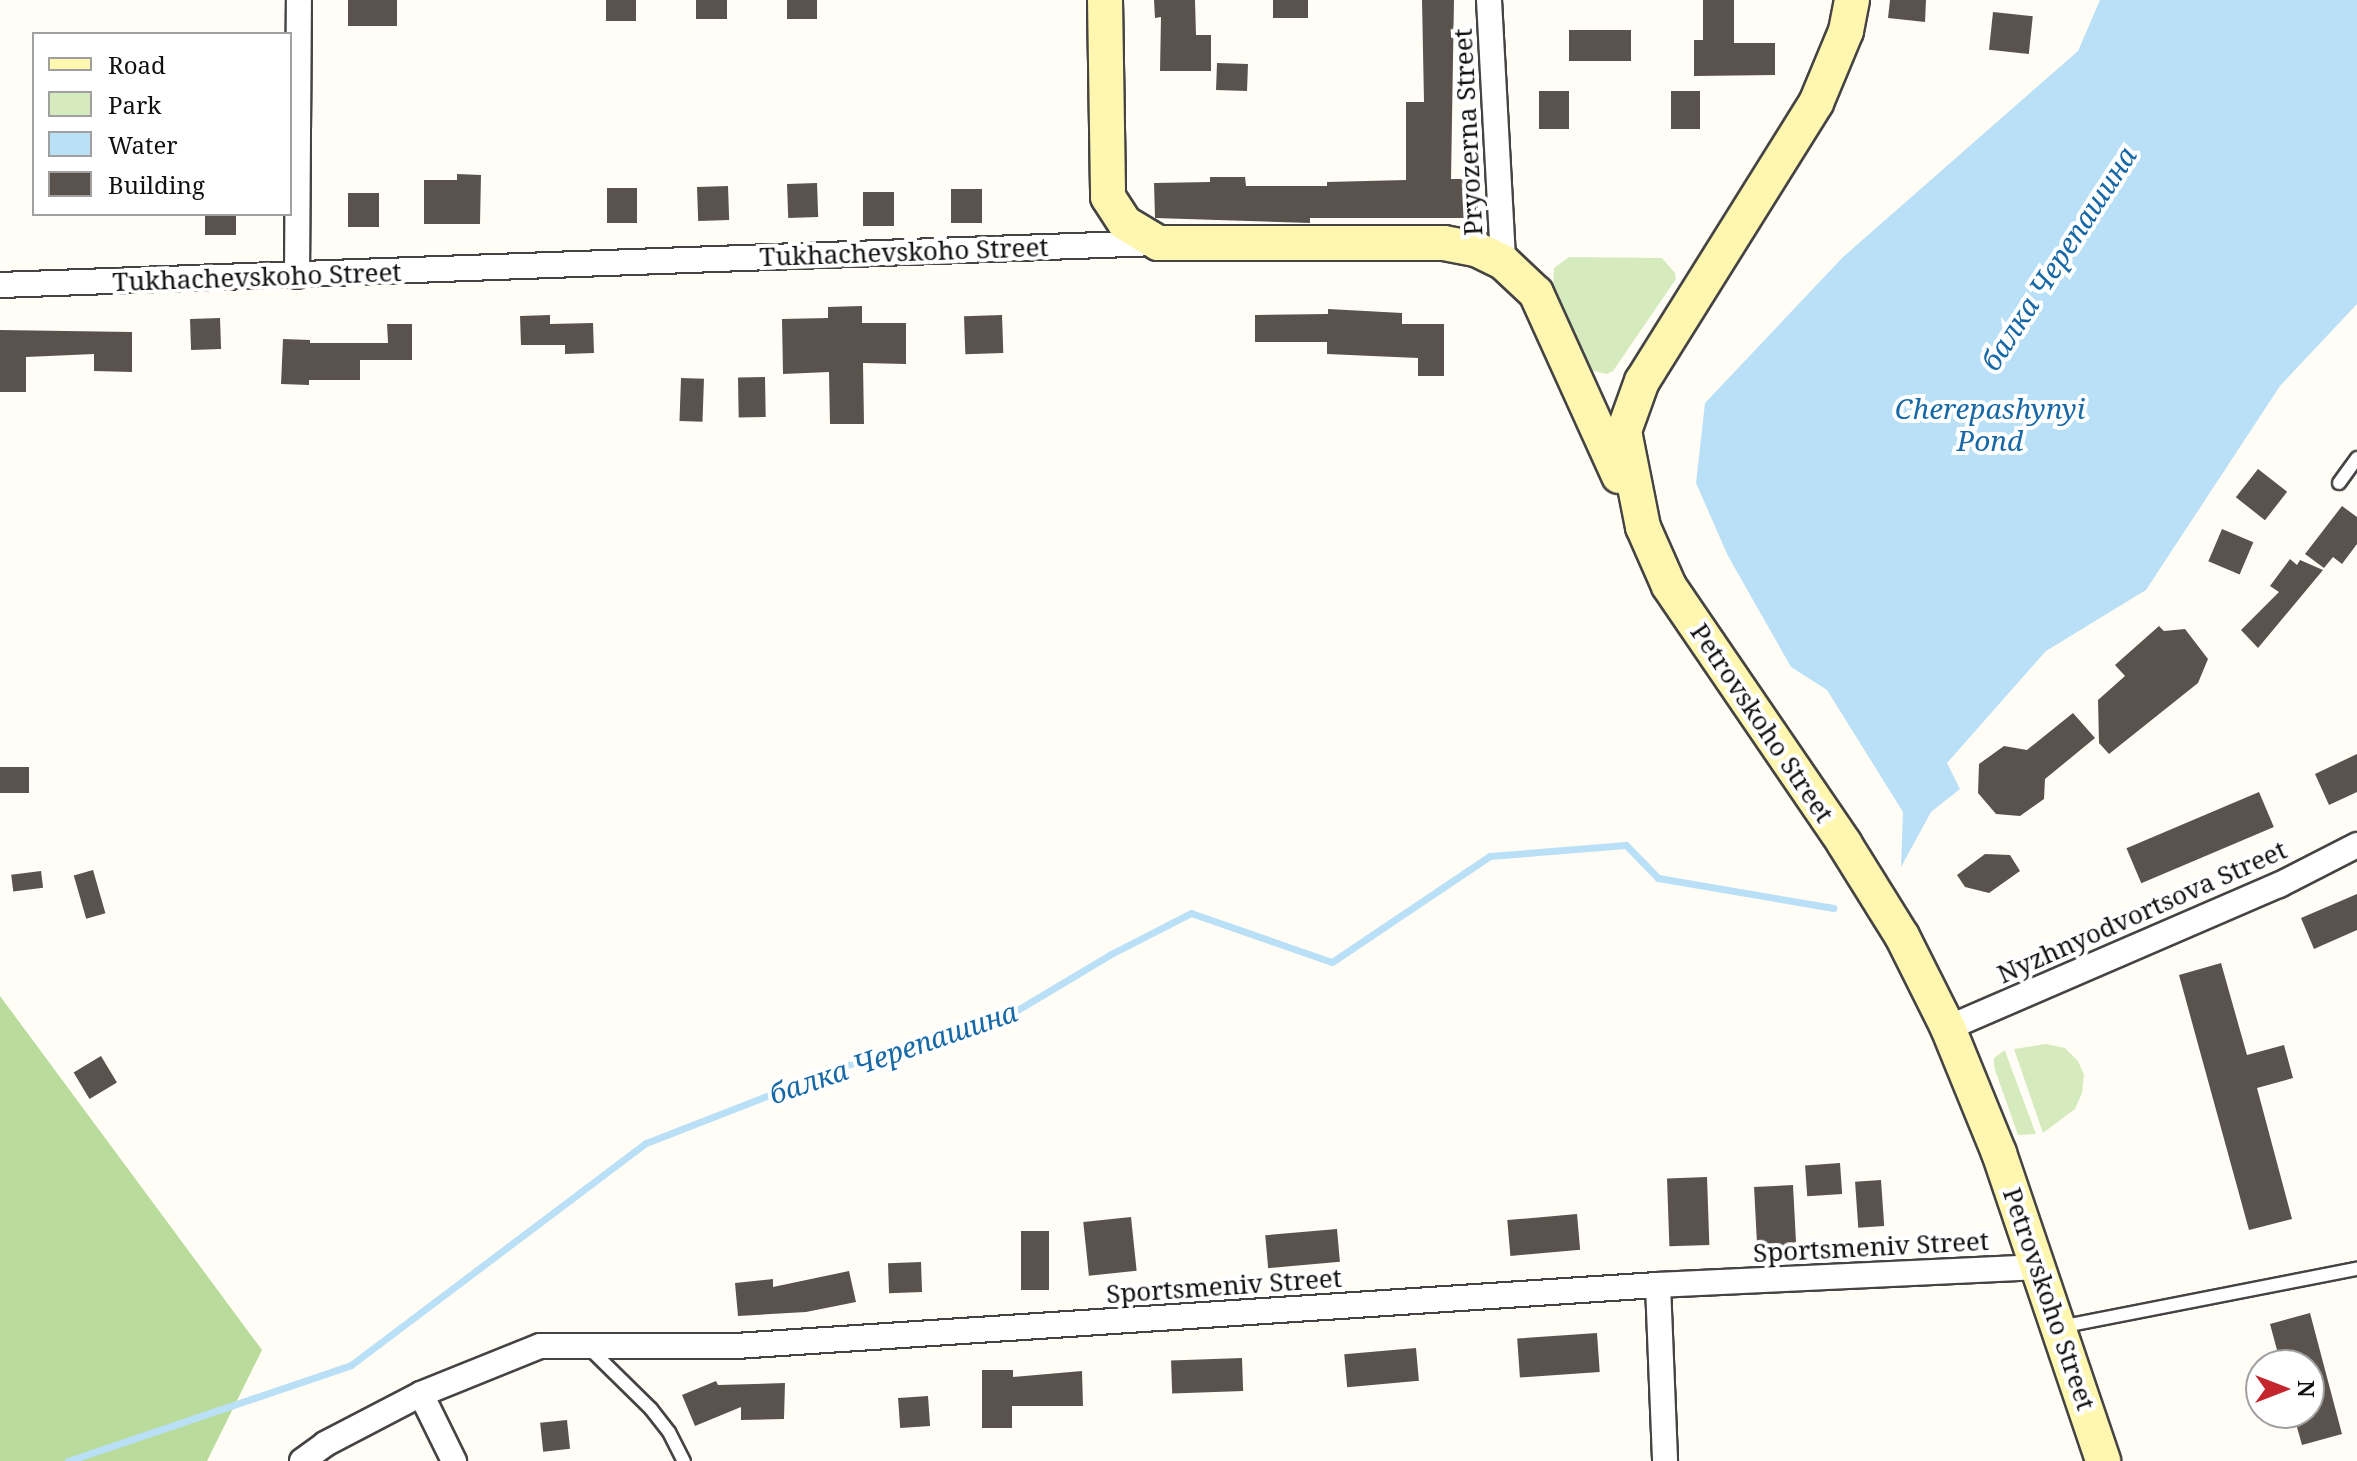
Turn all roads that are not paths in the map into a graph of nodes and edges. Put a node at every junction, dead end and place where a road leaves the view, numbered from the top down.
1 (299, 0) edge
2 (1105, 0) edge
3 (1489, 0) edge
4 (1852, 0) edge
5 (1158, 243) junction
6 (1503, 262) junction
7 (297, 276) junction
8 (0, 285) edge
9 (2357, 458) edge
10 (2339, 483) dead end
11 (1643, 527) junction
12 (2357, 845) edge
13 (1948, 1028) junction
14 (2039, 1267) junction
15 (2357, 1269) edge
16 (1658, 1285) junction
17 (2060, 1327) junction
18 (586, 1346) junction
19 (421, 1394) junction
20 (302, 1461) edge
21 (454, 1461) edge
22 (684, 1461) edge
23 (1665, 1461) edge
24 (2103, 1461) edge

1 - 7 street
2 - 5 main road
3 - 6 street, Pryozerna Street
4 - 11 main road, Petrovskoho Street
5 - 6 main road, Tukhachevskoho Street
5 - 7 street, Tukhachevskoho Street
6 - 11 main road, Tukhachevskoho Street
7 - 8 street, Tukhachevskoho Street
9 - 10 lane
11 - 13 main road, Petrovskoho Street
12 - 13 street, Nyzhnyodvortsova Street
13 - 14 main road, Petrovskoho Street
14 - 16 street, Sportsmeniv Street
14 - 17 main road, Petrovskoho Street
15 - 17 lane
16 - 18 street, Sportsmeniv Street
16 - 23 street
17 - 24 main road, Petrovskoho Street
18 - 19 street, Sportsmeniv Street
18 - 22 lane
19 - 20 street, Sportsmeniv Street
19 - 21 street

